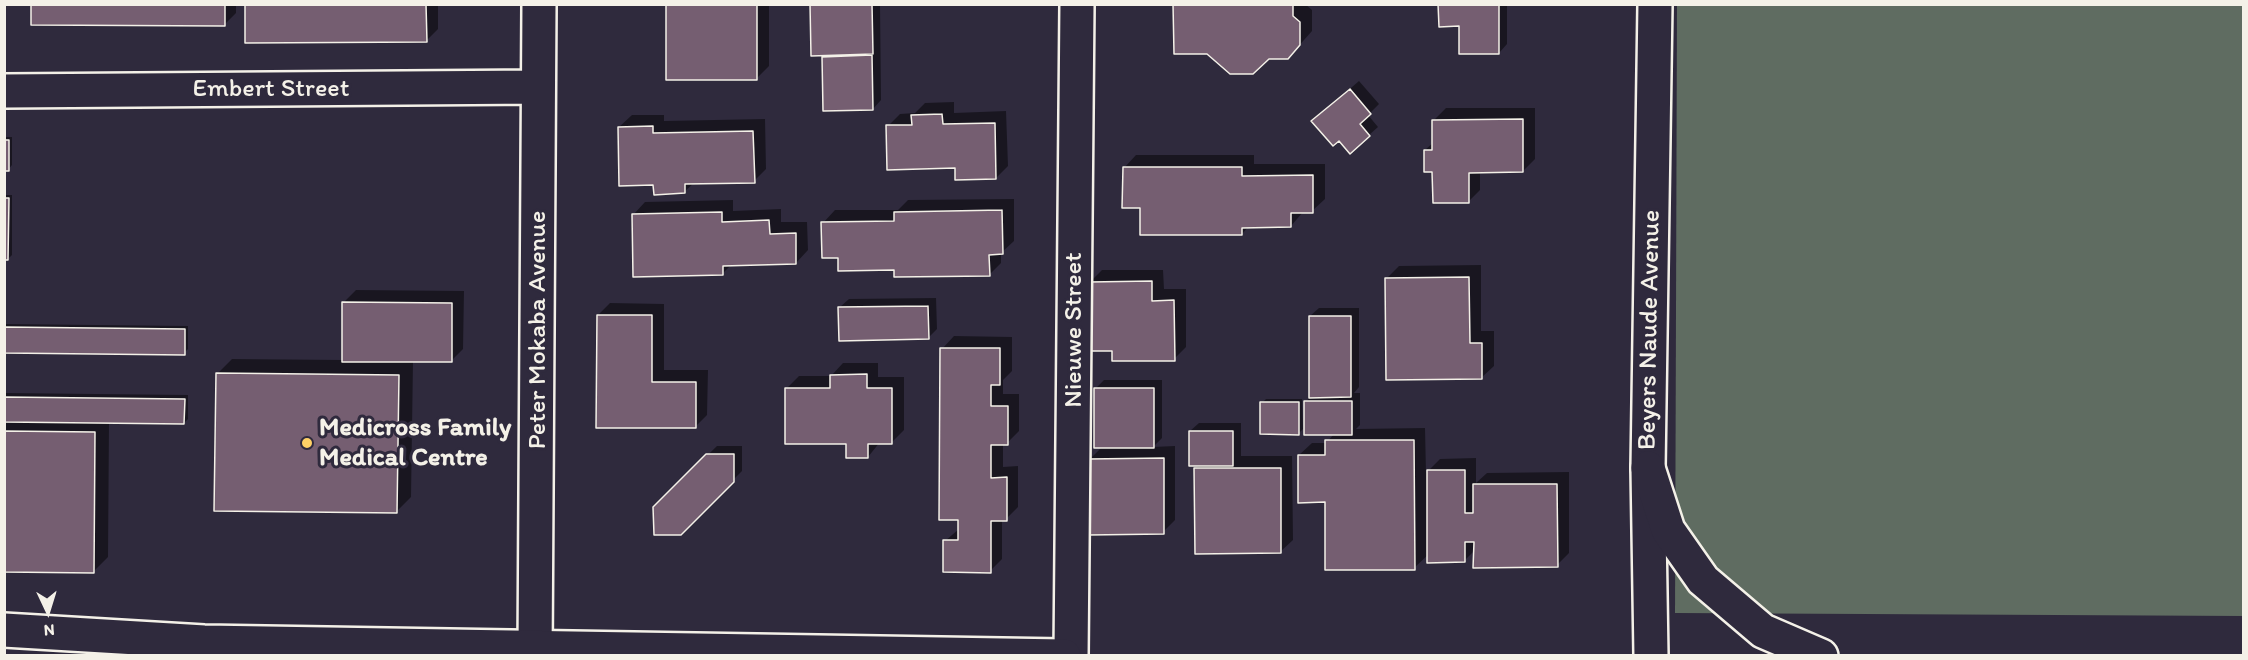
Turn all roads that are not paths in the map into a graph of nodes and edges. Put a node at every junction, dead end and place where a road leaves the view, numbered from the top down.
1 (539, 4) edge
2 (1077, 4) edge
3 (1655, 4) edge
4 (538, 87) junction
5 (4, 91) edge
6 (1648, 468) junction
7 (4, 630) edge
8 (535, 652) edge
9 (1064, 656) edge
10 (1071, 656) edge
11 (1651, 656) edge
12 (1821, 656) edge

1 - 4 street, Peter Mokaba Avenue
2 - 10 street, Nieuwe Street
3 - 6 street, Beyers Naude Avenue
4 - 5 street, Embert Street
4 - 8 street, Peter Mokaba Avenue
6 - 11 street, Beyers Naude Avenue
6 - 12 street
7 - 8 street
8 - 9 street

